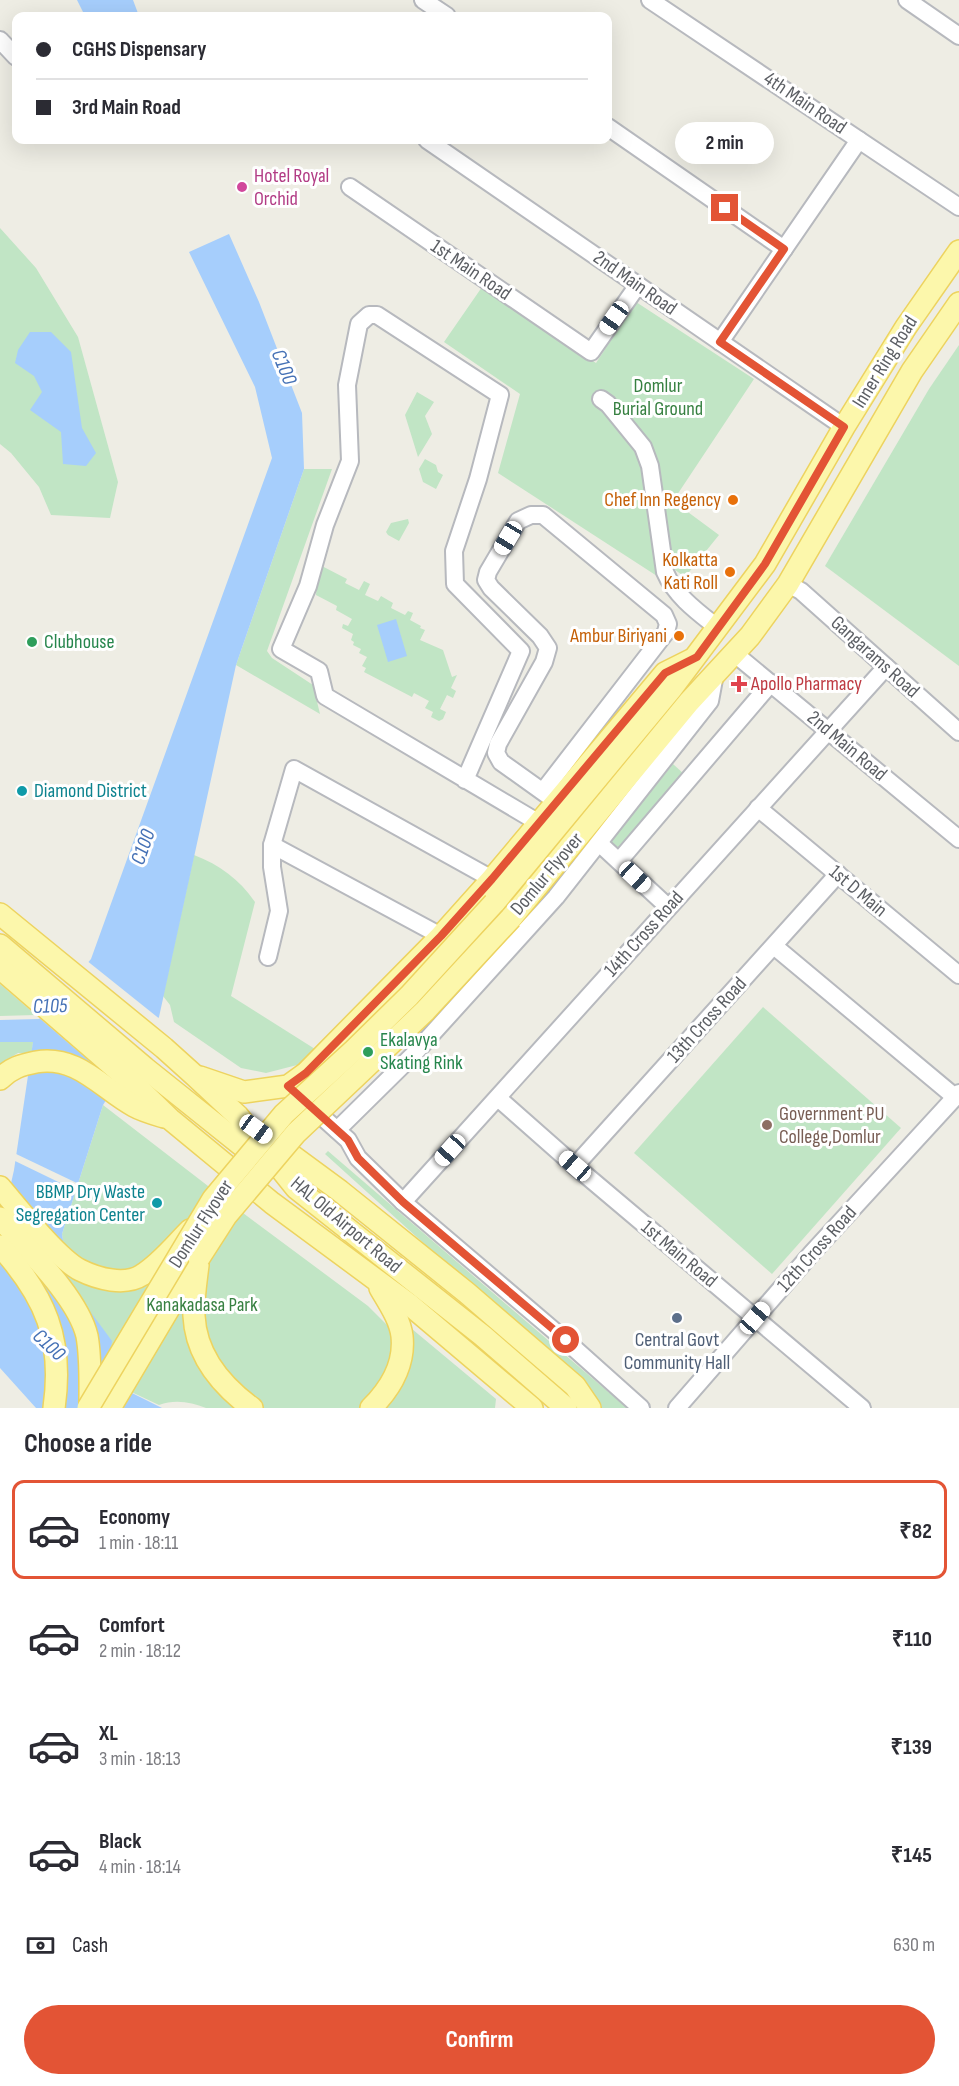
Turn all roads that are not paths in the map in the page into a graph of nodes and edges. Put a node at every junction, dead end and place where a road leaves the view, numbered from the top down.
1 (423, 0) edge
2 (650, 0) edge
3 (907, 0) edge
4 (441, 12) edge
5 (955, 27) edge
6 (0, 40) edge
7 (12, 53) edge
8 (612, 130) edge
9 (860, 140) junction
10 (433, 144) edge
11 (350, 187) dead end
12 (959, 207) edge
13 (784, 249) junction
14 (959, 251) edge
15 (638, 285) junction
16 (959, 303) edge
17 (720, 342) junction
18 (601, 399) dead end
19 (844, 427) junction
20 (788, 584) junction
21 (718, 628) junction
22 (735, 654) junction
23 (697, 657) junction
24 (886, 667) junction
25 (715, 674) junction
26 (771, 683) junction
27 (828, 731) junction
28 (959, 732) edge
29 (465, 780) junction
30 (550, 796) junction
31 (758, 808) junction
32 (539, 823) junction
33 (959, 839) edge
34 (599, 843) junction
35 (272, 845) junction
36 (619, 861) junction
37 (838, 874) junction
38 (492, 879) junction
39 (668, 907) junction
40 (0, 914) edge
41 (441, 936) junction
42 (0, 945) edge
43 (774, 946) junction
44 (268, 957) dead end
45 (0, 968) edge
46 (959, 975) edge
47 (194, 1075) junction
48 (140, 1076) junction
49 (0, 1079) edge
50 (288, 1086) junction
51 (957, 1095) edge
52 (498, 1098) junction
53 (238, 1116) junction
54 (170, 1119) junction
55 (337, 1130) junction
56 (575, 1166) junction
57 (0, 1187) edge
58 (296, 1188) junction
59 (403, 1202) junction
60 (0, 1218) edge
61 (200, 1219) junction
62 (0, 1246) edge
63 (199, 1258) junction
64 (378, 1284) junction
65 (755, 1318) junction
66 (96, 1407) edge
67 (54, 1408) edge
68 (252, 1408) edge
69 (371, 1408) edge
70 (532, 1408) edge
71 (566, 1408) edge
72 (590, 1408) edge
73 (642, 1408) edge
74 (677, 1408) edge
75 (862, 1408) edge

1 - 4 street
2 - 9 street, 4th Main Road
3 - 5 street
6 - 7 street
8 - 13 street
9 - 12 street, 4th Main Road
9 - 13 street
10 - 15 street, 2nd Main Road
11 - 15 street, 1st Main Road
13 - 17 street
14 - 19 main road, Inner Ring Road
15 - 17 street, 2nd Main Road
16 - 20 main road, Inner Ring Road
17 - 19 street, 2nd Main Road
18 - 21 street
19 - 21 main road, Inner Ring Road
20 - 22 main road, Inner Ring Road
20 - 24 street, Gangarams Road
21 - 23 main road, Inner Ring Road
22 - 25 main road, Inner Ring Road
22 - 26 street, 2nd Main Road
23 - 30 main road
23 - 61 main road, Domlur Flyover, bridge
24 - 27 street, 14th Cross Road
24 - 28 street, Gangarams Road
25 - 34 street
25 - 63 main road, Domlur Flyover, bridge
26 - 27 street, 2nd Main Road
26 - 36 street
27 - 31 street, 14th Cross Road
27 - 33 street, 2nd Main Road
29 - 29 street
29 - 32 street
30 - 30 street
30 - 32 main road
31 - 37 street, 1st D Main
31 - 39 street, 14th Cross Road
32 - 38 main road
34 - 36 street
34 - 55 street
35 - 38 street
35 - 41 street
35 - 44 street
36 - 39 street
37 - 43 street, 13th Cross Road
37 - 46 street, 1st D Main
38 - 41 main road
39 - 52 street, 14th Cross Road
40 - 47 main road, HAL Old Airport Road
41 - 50 main road
42 - 48 main road
43 - 51 street
43 - 56 street, 13th Cross Road
45 - 48 main road, HAL Old Airport Road
47 - 50 main road
47 - 53 main road, HAL Old Airport Road
48 - 54 main road, HAL Old Airport Road
48 - 58 main road
49 - 54 main road
50 - 55 street
51 - 65 street, 12th Cross Road
52 - 56 street, 1st Main Road
52 - 59 street, 14th Cross Road
53 - 58 main road, HAL Old Airport Road
53 - 72 main road
54 - 64 main road, HAL Old Airport Road
55 - 59 street
56 - 65 street, 1st Main Road
57 - 61 main road, bridge
58 - 71 main road, HAL Old Airport Road
59 - 73 street
60 - 66 main road
61 - 66 main road, Domlur Flyover, bridge
62 - 67 main road
63 - 66 main road, Domlur Flyover
63 - 68 main road
64 - 69 main road
64 - 70 main road, HAL Old Airport Road
65 - 74 street, 12th Cross Road
65 - 75 street, 1st Main Road

